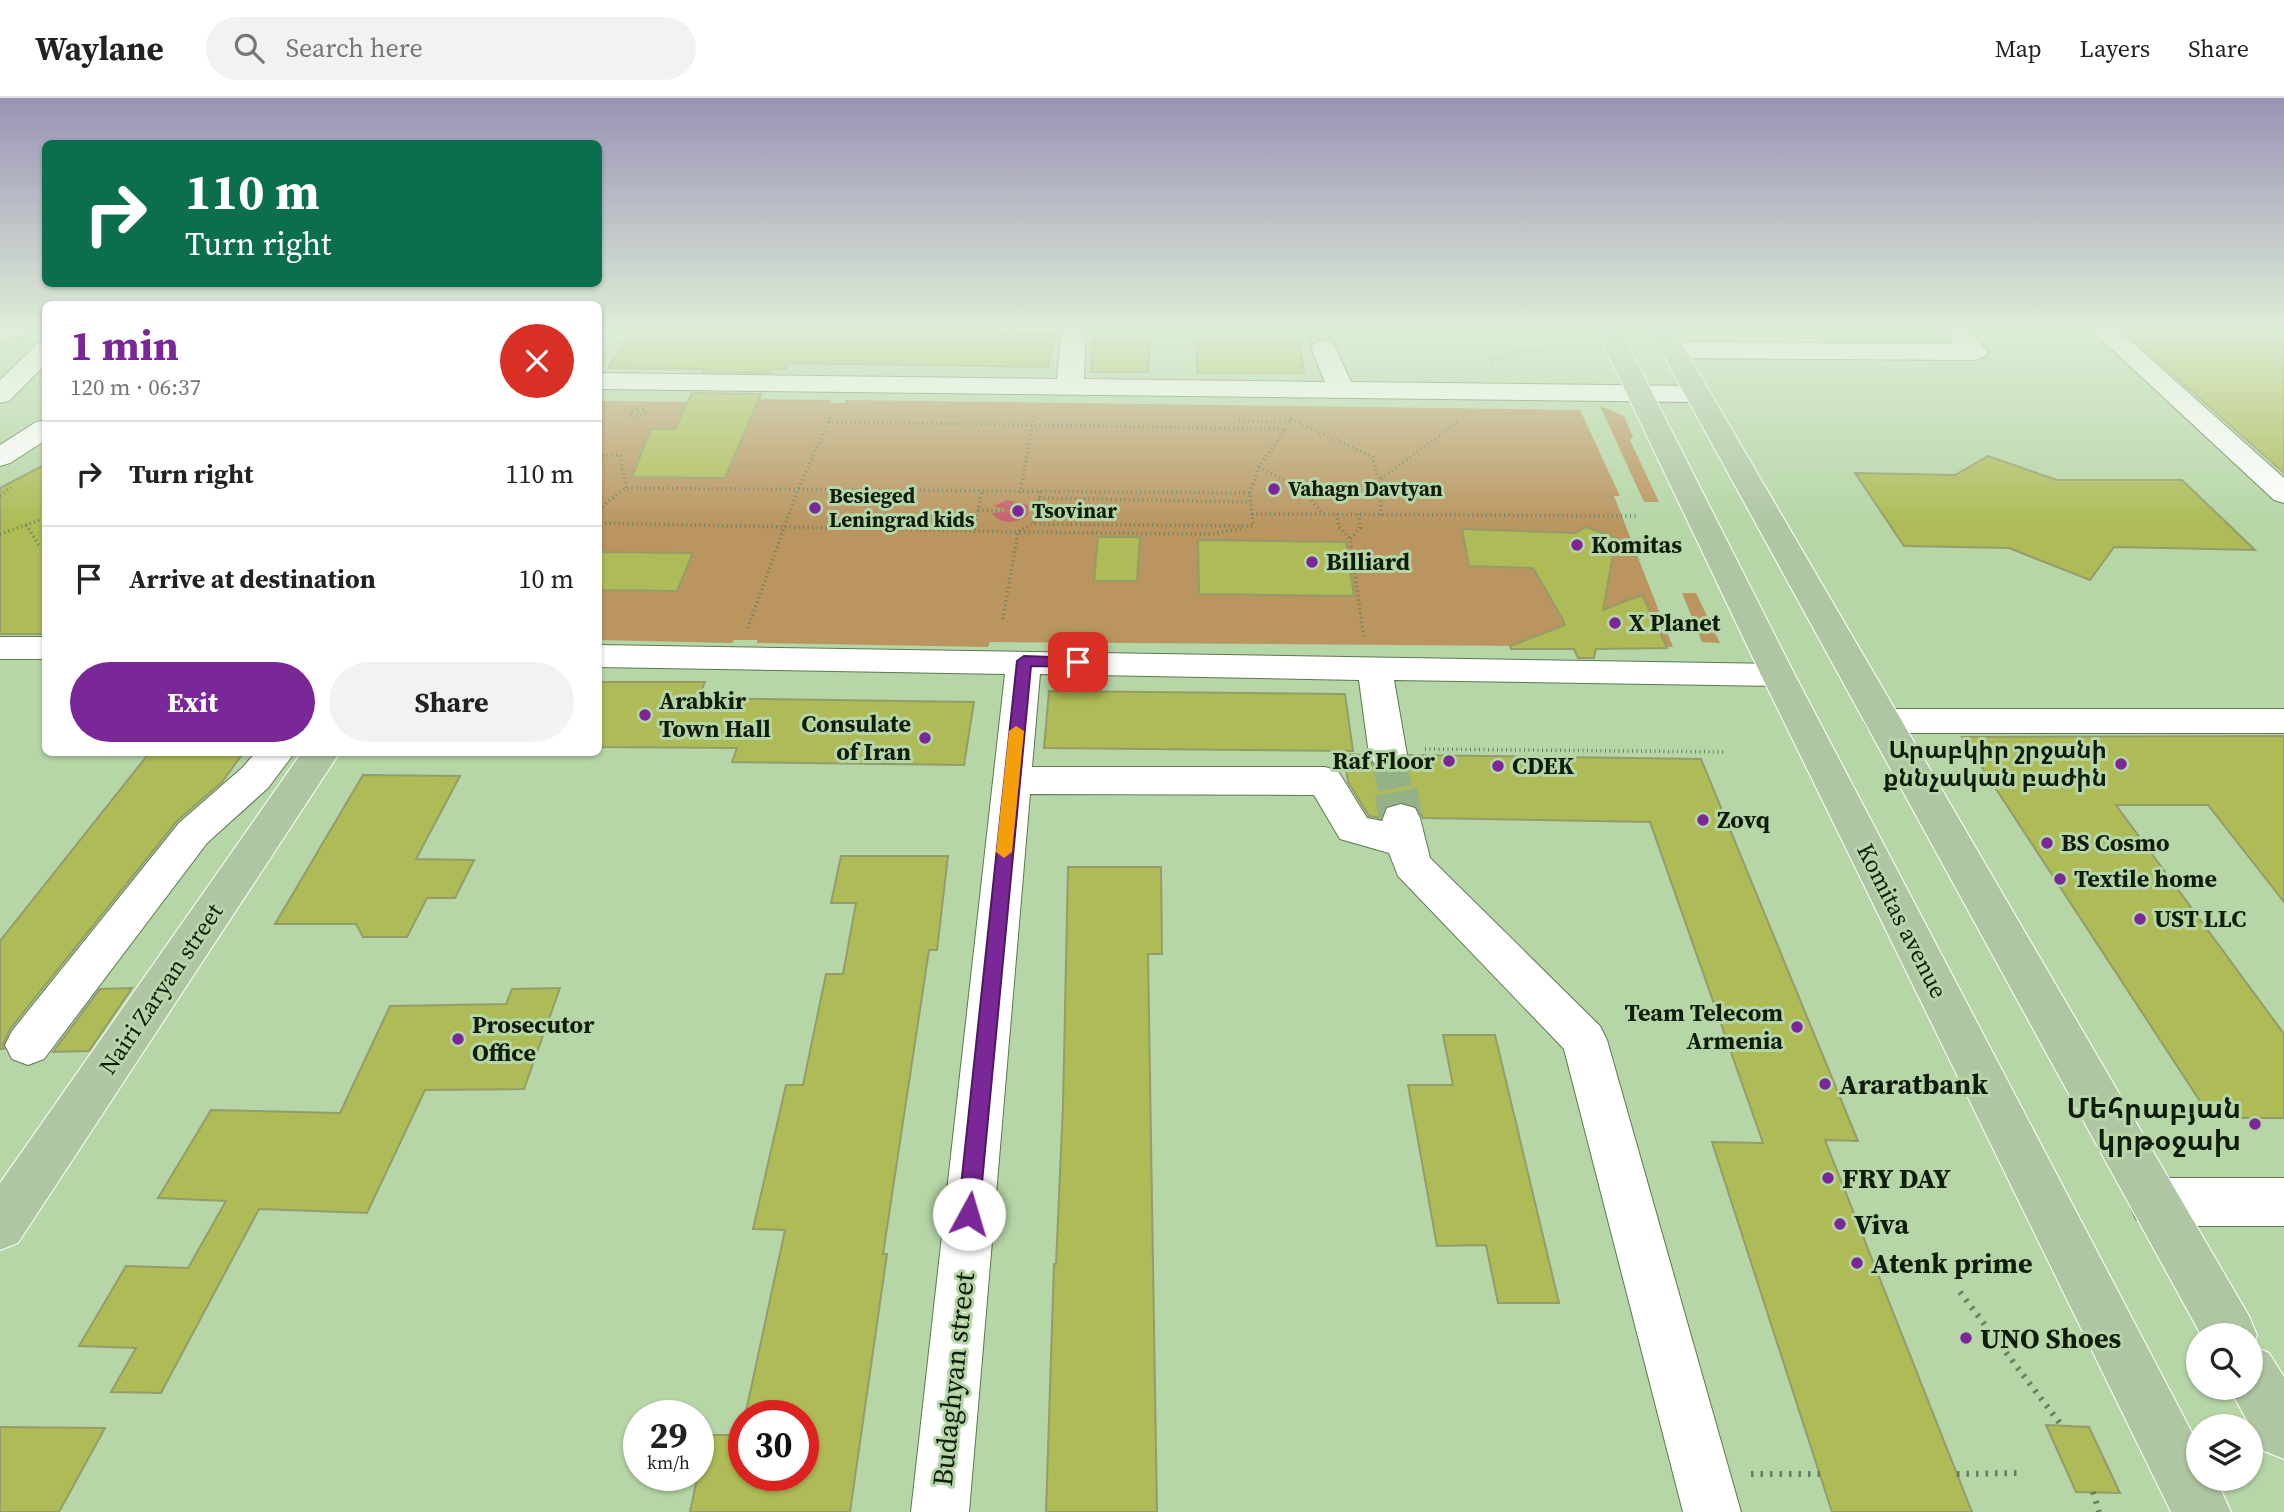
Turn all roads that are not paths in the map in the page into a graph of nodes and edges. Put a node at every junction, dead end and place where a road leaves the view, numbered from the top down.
1 (1563, 393) edge
2 (2173, 393) edge
3 (1640, 394) junction
4 (1698, 394) joint
5 (42, 431) edge
6 (0, 457) edge
7 (2284, 494) edge
8 (0, 648) edge
9 (42, 648) edge
10 (602, 656) edge
11 (1024, 661) junction
12 (1375, 669) junction
13 (1778, 676) junction
14 (1882, 721) junction
15 (2284, 721) edge
16 (1387, 752) tunnel mouth
17 (274, 756) edge
18 (318, 756) edge
19 (1011, 780) junction
20 (28, 1045) dead end
21 (2154, 1202) junction
22 (2284, 1202) edge
23 (0, 1226) edge
24 (2223, 1323) edge
25 (2263, 1394) edge
26 (2284, 1431) edge
27 (1706, 1493) edge
28 (940, 1512) edge
29 (2202, 1512) edge

1 - 3 street
2 - 7 street
3 - 4 street
3 - 13 main road, Komitas avenue
4 - 14 main road
5 - 6 street
8 - 9 street
10 - 11 street
11 - 12 street
11 - 19 street, Budaghyan street
12 - 13 street
12 - 16 street
13 - 29 main road, Komitas avenue
14 - 15 street
14 - 21 main road
17 - 20 street
18 - 23 main road, Nairi Zaryan street
19 - 27 street
19 - 28 street, Budaghyan street
21 - 22 street
21 - 24 main road
25 - 26 main road

